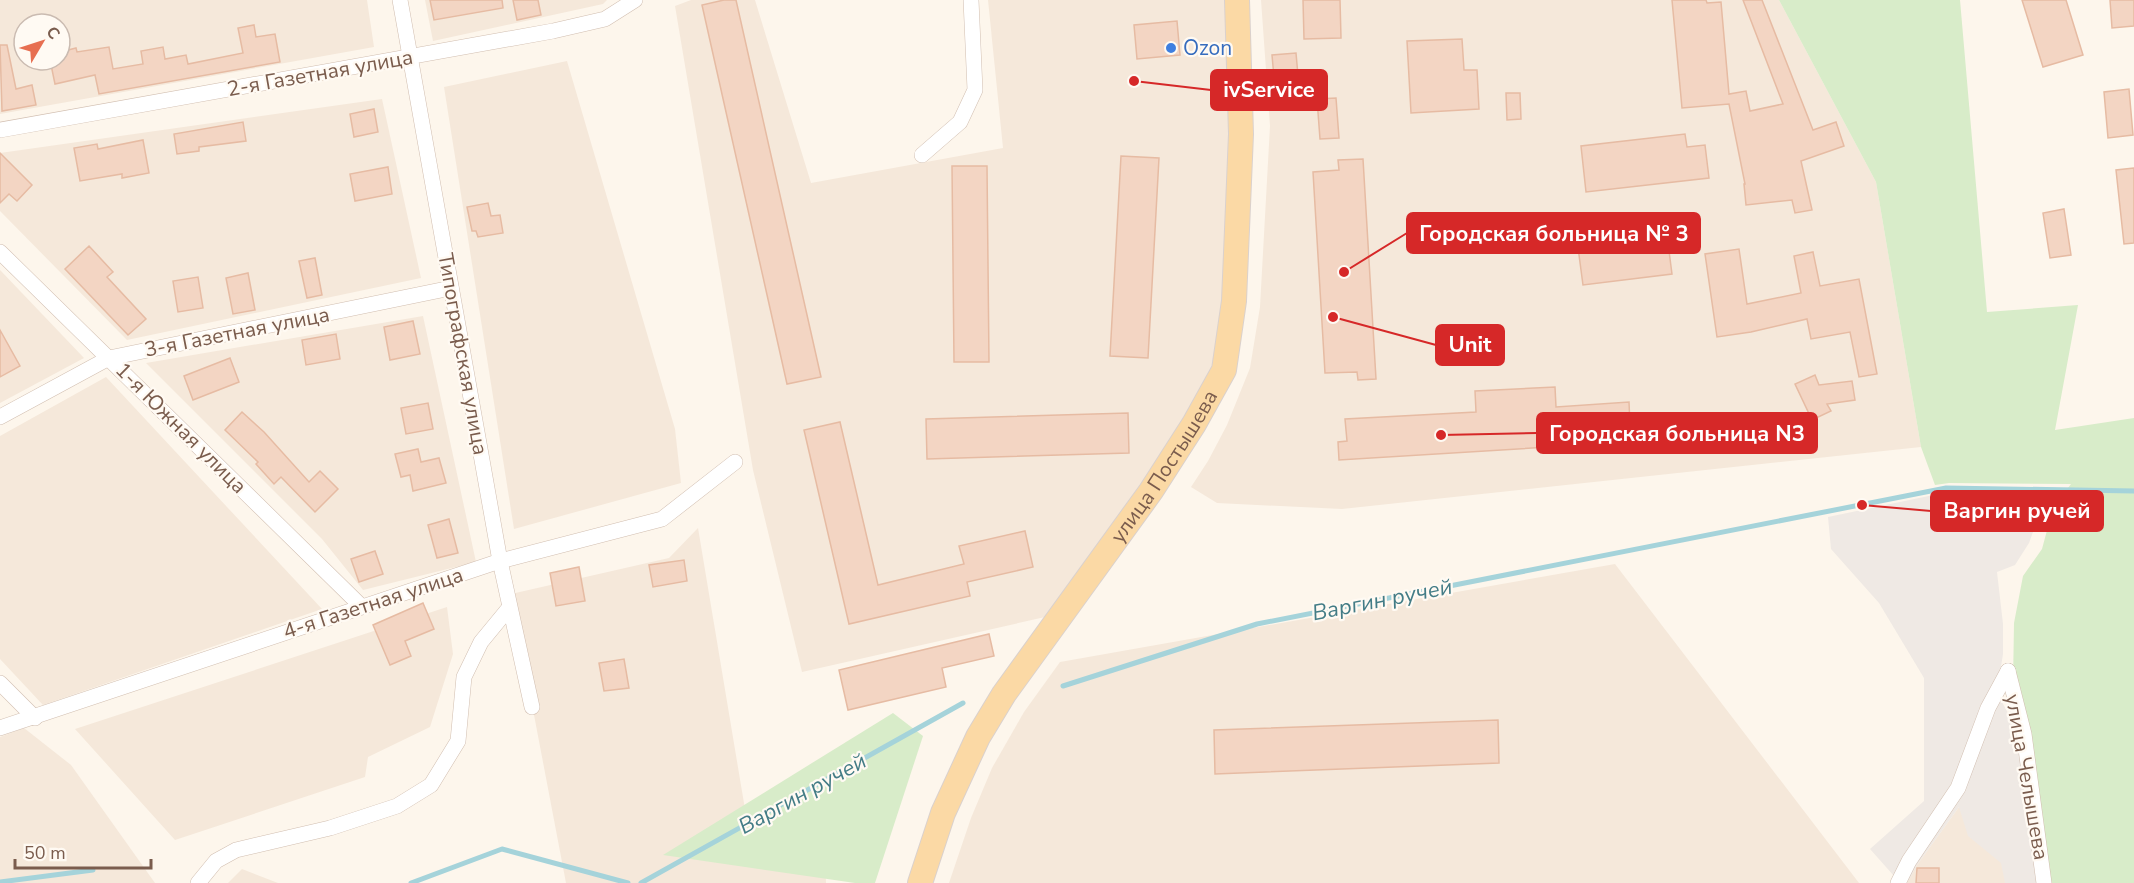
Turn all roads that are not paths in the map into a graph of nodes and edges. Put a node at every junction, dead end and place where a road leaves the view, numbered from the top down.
1 (400, 0) edge
2 (635, 0) edge
3 (971, 0) edge
4 (1237, 0) edge
5 (410, 57) junction
6 (0, 130) edge
7 (922, 155) dead end
8 (0, 252) edge
9 (451, 288) junction
10 (109, 357) junction
11 (0, 417) edge
12 (735, 462) dead end
13 (500, 561) junction
14 (361, 606) junction
15 (509, 608) junction
16 (0, 683) edge
17 (532, 707) dead end
18 (35, 718) junction
19 (0, 728) edge
20 (198, 883) edge
21 (920, 883) edge
22 (1898, 883) edge
23 (2044, 883) edge

1 - 5 street, Типографская улица
2 - 5 street, 2-я Газетная улица
3 - 7 street
4 - 21 main road, улица Постышева
5 - 6 street, 2-я Газетная улица
5 - 9 street, Типографская улица
8 - 10 street, 1-я Южная улица
9 - 10 street, 3-я Газетная улица
9 - 13 street, Типографская улица
10 - 11 street, 3-я Газетная улица
10 - 14 street, 1-я Южная улица
12 - 13 street, 4-я Газетная улица
13 - 14 street, 4-я Газетная улица
13 - 15 street, Типографская улица
14 - 18 street, 4-я Газетная улица
15 - 17 street, Типографская улица
15 - 20 street
16 - 18 street
18 - 19 street, 4-я Газетная улица
22 - 23 street, улица Челышева

